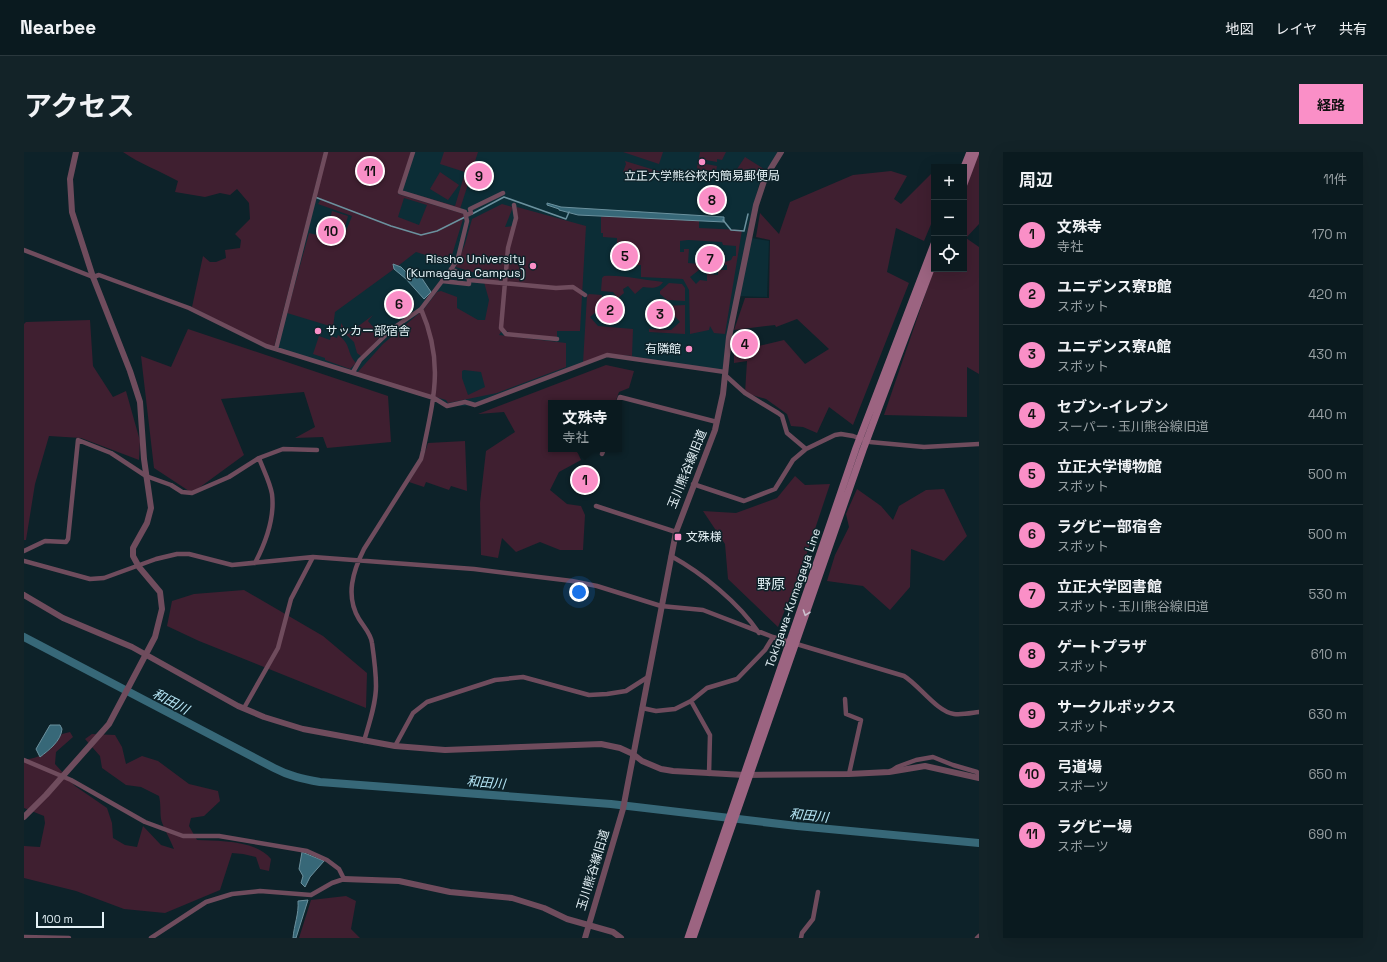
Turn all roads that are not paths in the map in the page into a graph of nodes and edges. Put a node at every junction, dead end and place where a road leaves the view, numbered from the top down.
1 (76, 152) edge
2 (326, 152) edge
3 (413, 152) edge
4 (781, 152) edge
5 (970, 152) edge
6 (976, 152) edge
7 (965, 164) edge
8 (967, 176) edge
9 (503, 193) dead end
10 (514, 205) dead end
11 (467, 214) junction
12 (24, 250) edge
13 (931, 252) edge
14 (451, 269) junction
15 (931, 269) edge
16 (93, 277) junction
17 (470, 280) junction
18 (442, 281) junction
19 (505, 284) junction
20 (585, 295) dead end
21 (421, 309) junction
22 (557, 339) dead end
23 (276, 349) junction
24 (353, 372) junction
25 (725, 373) junction
26 (434, 398) junction
27 (619, 400) edge
28 (717, 422) junction
29 (979, 444) edge
30 (806, 449) junction
31 (317, 450) dead end
32 (259, 458) junction
33 (146, 476) junction
34 (694, 484) junction
35 (596, 506) dead end
36 (676, 532) junction
37 (24, 551) edge
38 (671, 556) junction
39 (313, 557) junction
40 (359, 560) junction
41 (24, 561) edge
42 (255, 563) junction
43 (139, 567) junction
44 (24, 595) edge
45 (662, 606) junction
46 (759, 632) junction
47 (773, 637) junction
48 (146, 656) junction
49 (648, 677) junction
50 (845, 699) dead end
51 (691, 701) junction
52 (244, 708) junction
53 (642, 708) junction
54 (979, 712) edge
55 (364, 740) junction
56 (395, 746) junction
57 (633, 754) junction
58 (24, 760) edge
59 (889, 772) junction
60 (709, 774) junction
61 (849, 774) junction
62 (747, 775) junction
63 (62, 776) junction
64 (979, 777) edge
65 (24, 817) edge
66 (726, 835) junction
67 (344, 879) junction
68 (818, 892) dead end
69 (588, 924) junction
70 (614, 935) edge
71 (24, 937) edge
72 (69, 938) edge
73 (151, 938) edge
74 (585, 938) edge
75 (622, 938) edge
76 (688, 938) edge
77 (693, 938) edge
78 (801, 938) edge

1 - 16 street
2 - 23 street
3 - 11 street
4 - 25 street, 玉川熊谷線旧道
5 - 7 main road
6 - 8 main road
9 - 11 street
10 - 19 street
11 - 14 street
12 - 16 street
13 - 62 main road, Tokigawa-Kumagaya Line
14 - 17 street
14 - 18 street
15 -> 62 main road, Tokigawa-Kumagaya Line
16 - 23 street
16 - 33 street
17 - 18 street
17 - 19 street
18 - 21 street
19 - 20 street
19 - 22 street
21 - 24 street
21 - 26 street
23 - 24 street
24 - 26 street
25 - 26 street
25 - 28 street, 玉川熊谷線旧道
25 - 30 street
26 - 40 street
27 - 28 street
28 - 34 street, 玉川熊谷線旧道
29 - 30 street
30 - 34 street
31 - 32 street
32 - 33 street
32 - 42 street
33 - 37 street
33 - 43 street
34 - 36 street, 玉川熊谷線旧道
35 - 36 street
36 - 38 street, 玉川熊谷線旧道
38 - 45 street, 玉川熊谷線旧道
38 - 46 street
39 - 40 street
39 - 42 street
39 - 52 street
40 - 45 street
40 - 55 street
41 - 43 street
42 - 43 street
43 - 48 street
44 - 48 street
45 - 46 street
45 - 49 street, 玉川熊谷線旧道
46 - 47 street
47 - 51 street
47 - 54 street
48 - 52 street
48 - 63 street
49 - 53 street, 玉川熊谷線旧道
49 - 56 street
50 - 61 street
51 - 53 street
51 - 60 street
52 - 55 street
53 - 57 street, 玉川熊谷線旧道
55 - 56 street
56 - 57 street
57 - 60 street
57 - 69 street, 玉川熊谷線旧道
58 - 63 street
59 - 61 street
59 - 64 street
59 - 64 street
60 - 62 street
61 - 62 street
62 - 66 main road, Tokigawa-Kumagaya Line
63 - 65 street
63 - 67 street
66 - 76 main road, Tokigawa-Kumagaya Line
66 - 77 main road, Tokigawa-Kumagaya Line
67 - 69 street
67 - 73 street
68 - 78 street
69 - 70 street
69 - 74 street, 玉川熊谷線旧道
70 - 75 street
71 - 72 street

